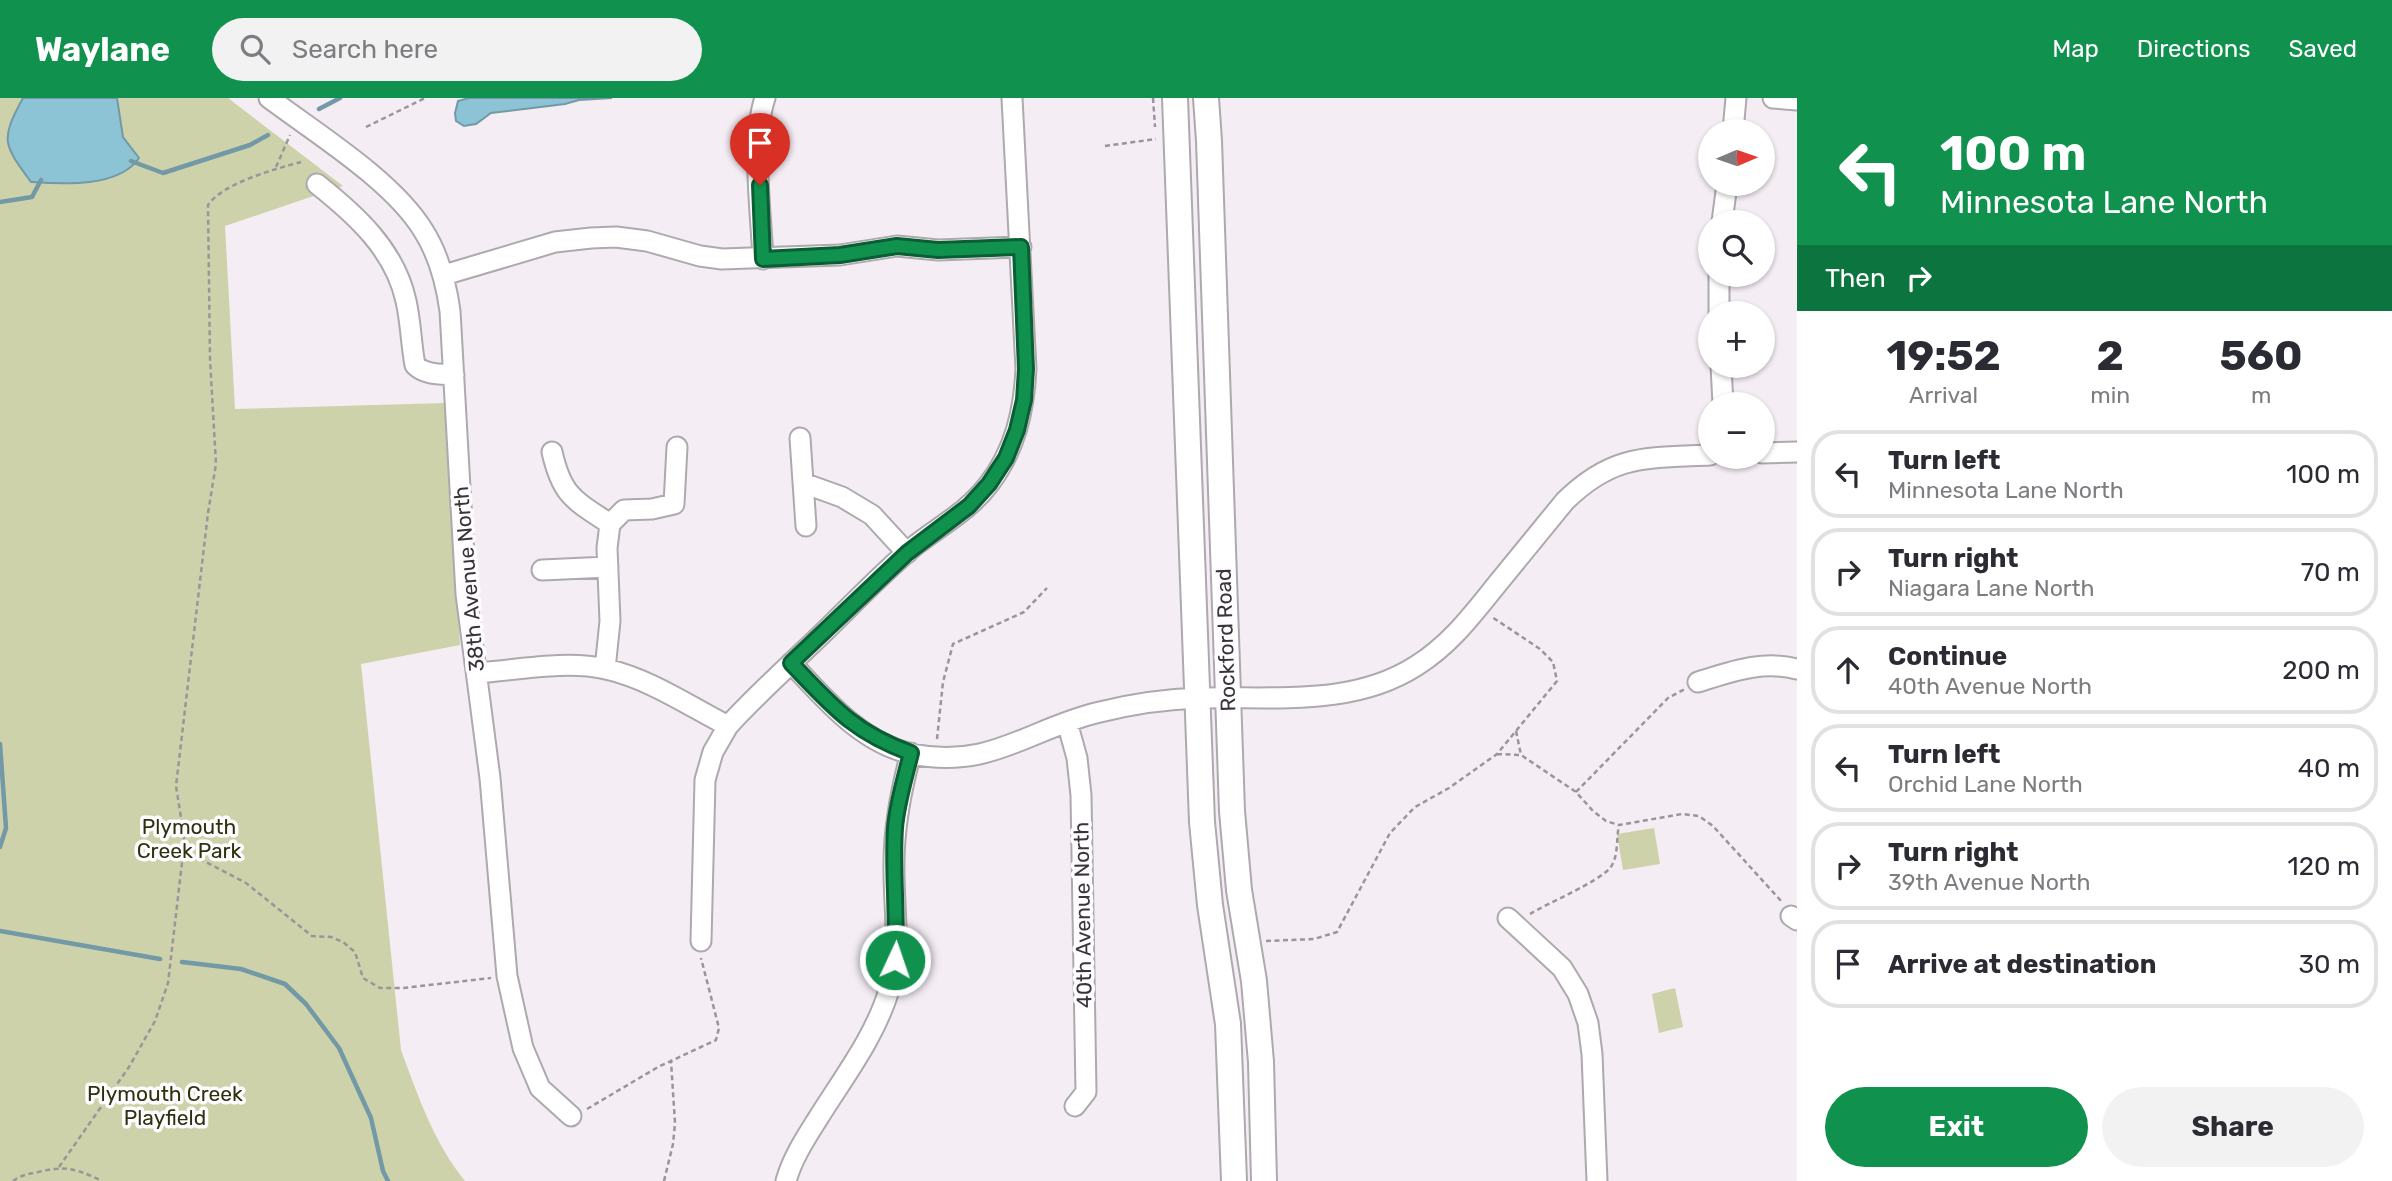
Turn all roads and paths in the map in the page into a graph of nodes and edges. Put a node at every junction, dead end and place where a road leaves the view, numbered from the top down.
1 (269, 98) edge
2 (425, 98) edge
3 (765, 98) edge
4 (1012, 98) edge
5 (1175, 98) edge
6 (1206, 98) edge
7 (1736, 98) edge
8 (1773, 98) edge
9 (1797, 100) edge
10 (1733, 119) edge
11 (366, 127) dead end
12 (290, 133) dead end
13 (1156, 139) dead end
14 (1105, 146) dead end
15 (301, 162) dead end
16 (275, 169) junction
17 (317, 184) dead end
18 (1021, 247) junction
19 (763, 259) junction
20 (443, 275) junction
21 (454, 375) junction
22 (800, 439) dead end
23 (677, 447) dead end
24 (552, 452) dead end
25 (1797, 452) edge
26 (1775, 453) edge
27 (1698, 456) edge
28 (803, 484) junction
29 (610, 524) junction
30 (806, 526) dead end
31 (907, 553) junction
32 (607, 567) junction
33 (542, 570) dead end
34 (1047, 588) dead end
35 (1478, 608) junction
36 (791, 663) junction
37 (605, 669) junction
38 (1797, 669) edge
39 (477, 673) junction
40 (1698, 682) joint
41 (1197, 698) junction
42 (1228, 698) junction
43 (1067, 722) junction
44 (728, 726) junction
45 (1516, 730) junction
46 (911, 753) junction
47 (1497, 754) junction
48 (1521, 755) junction
49 (934, 757) junction
50 (1576, 792) junction
51 (1619, 825) junction
52 (183, 854) junction
53 (1794, 918) edge
54 (1512, 922) joint
55 (701, 941) joint
56 (1259, 942) dead end
57 (507, 976) junction
58 (671, 1061) junction
59 (1075, 1106) dead end
60 (571, 1116) joint
61 (59, 1167) junction
62 (13, 1181) edge
63 (102, 1181) edge
64 (664, 1181) edge
65 (786, 1181) edge
66 (1234, 1181) edge
67 (1264, 1181) edge
68 (1597, 1181) edge

1 - 20 street, 38th Avenue North
2 - 11 path
3 - 19 street
4 - 18 street
5 - 41 main road, Rockford Road
6 - 42 main road, Rockford Road
7 - 10 street
8 - 9 street
12 - 16 path
13 - 14 path
15 - 16 path
16 - 52 path
17 - 21 street
18 - 19 street
18 - 31 street
19 - 20 street
20 - 21 street, 38th Avenue North
21 - 39 street, 38th Avenue North
22 - 28 street
23 - 29 street
24 - 29 street
25 - 26 street
27 - 35 street
28 - 30 street
28 - 31 street
29 - 32 street
31 - 36 street
32 - 33 street
32 - 37 street
34 - 49 path
35 - 42 street
35 - 45 path
36 - 44 street
36 - 46 street
37 - 39 street
37 - 44 street
38 - 40 street
39 - 57 street, 38th Avenue North
40 - 50 path
41 - 42 street
41 - 43 street
41 - 66 main road, Rockford Road
42 - 67 main road, Rockford Road
43 - 49 street
43 - 59 street, 40th Avenue North
44 - 55 street
45 - 47 path
45 - 48 path
46 - 49 street
46 - 65 street
47 - 48 path
47 - 56 path
48 - 50 path
50 - 51 path
51 - 53 path
51 - 54 path
52 - 57 path
52 - 61 path
54 - 68 street
55 - 58 path
57 - 60 street, 38th Avenue North
58 - 60 path
58 - 64 path
61 - 62 path
61 - 63 path

